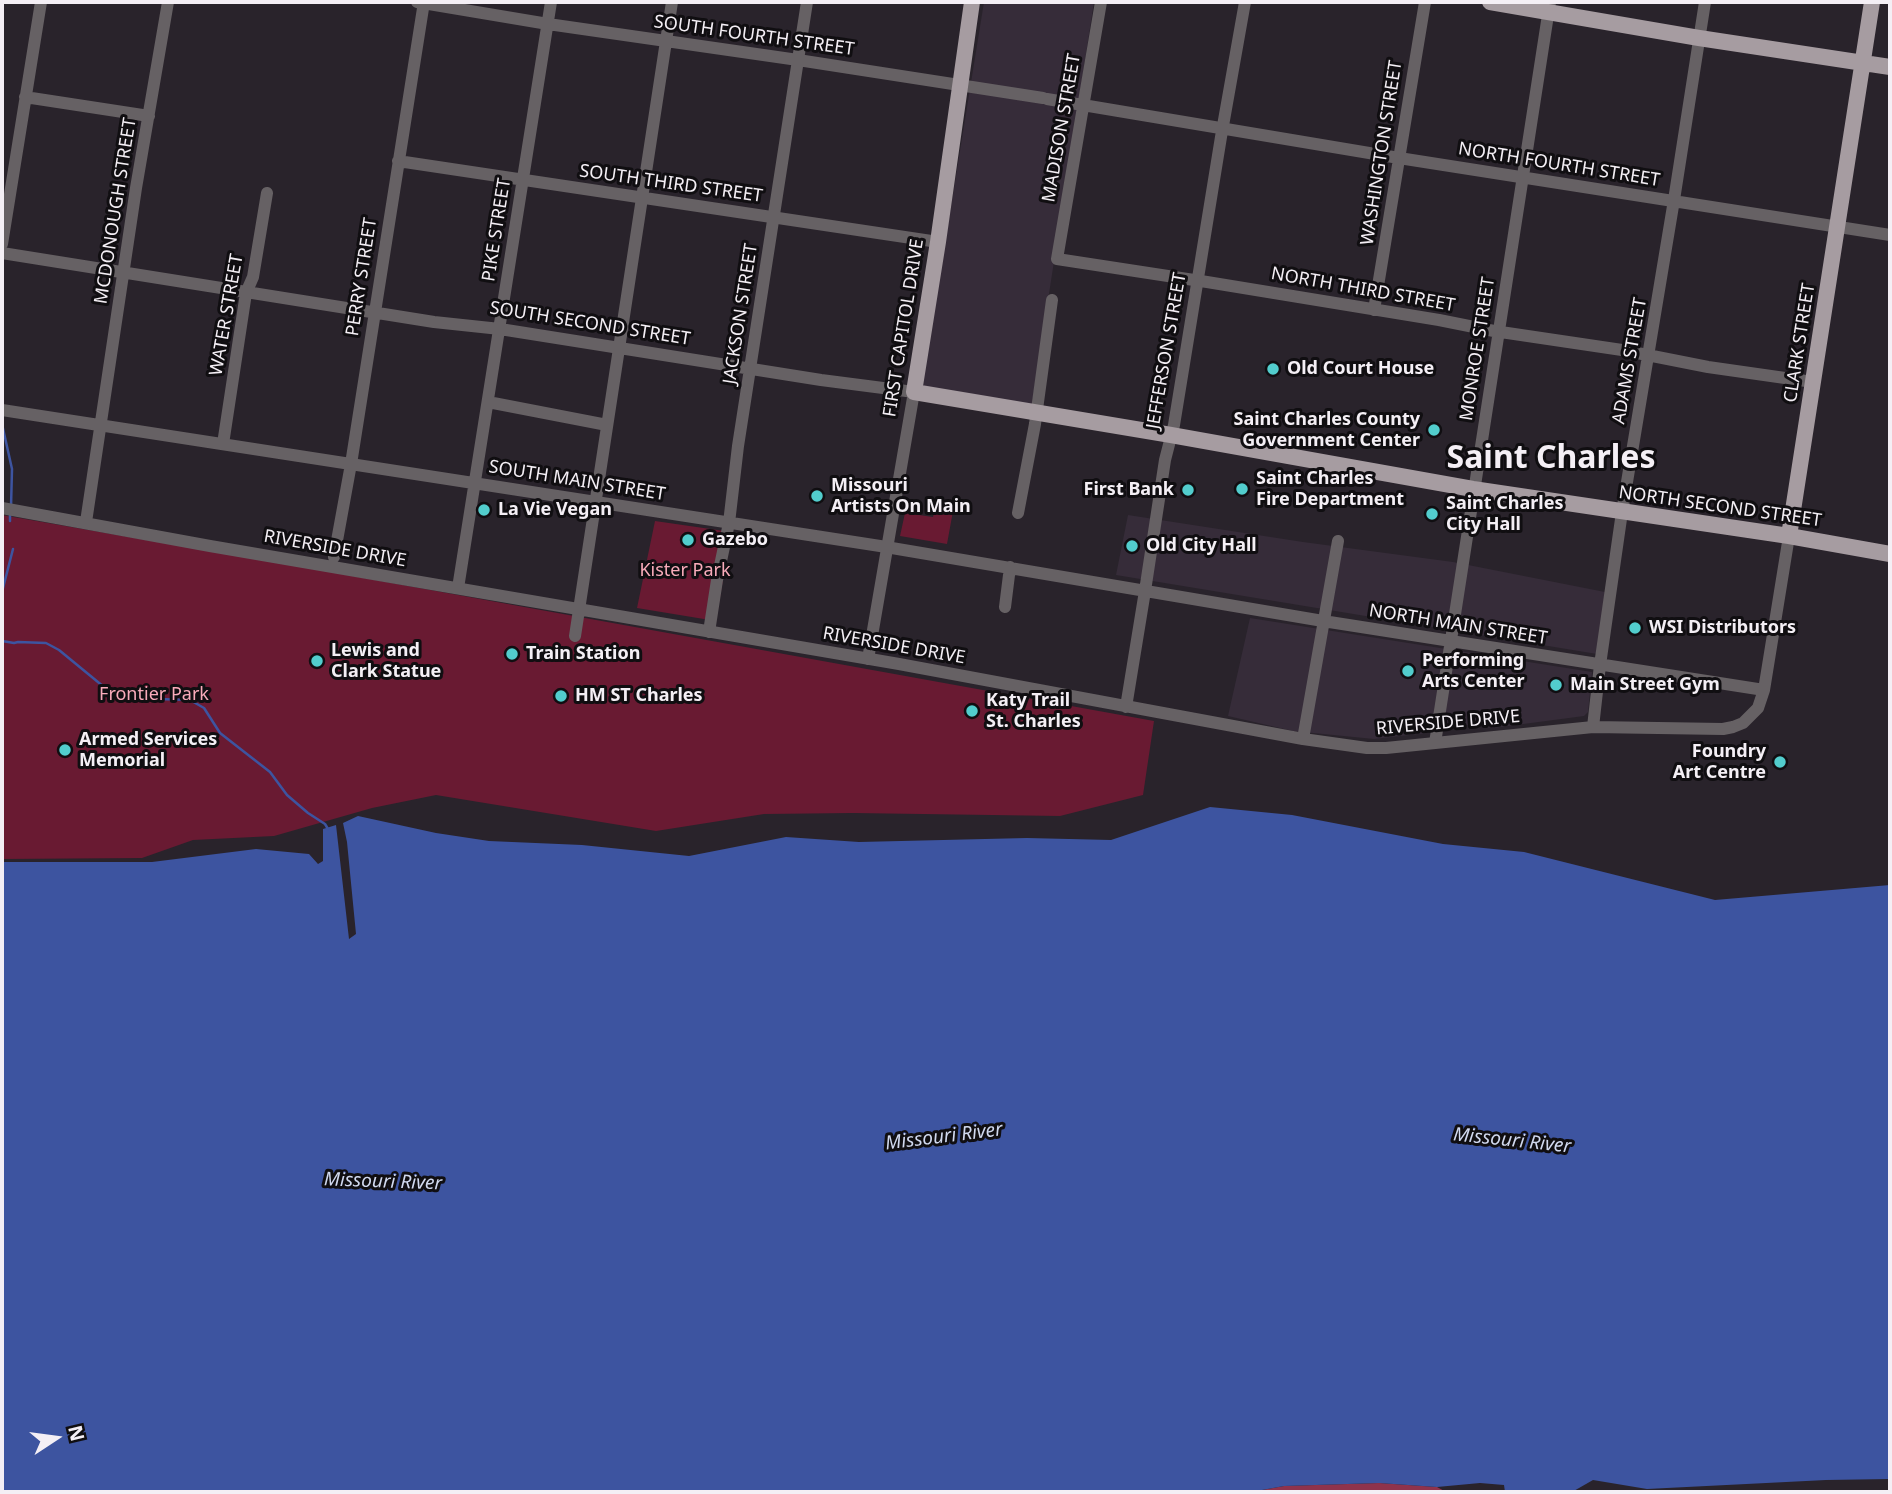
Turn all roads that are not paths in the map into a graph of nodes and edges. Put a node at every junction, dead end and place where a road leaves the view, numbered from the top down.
1 (41, 2) edge
2 (168, 2) edge
3 (422, 2) edge
4 (551, 2) edge
5 (672, 2) edge
6 (807, 2) edge
7 (972, 2) edge
8 (1101, 2) edge
9 (1245, 2) edge
10 (1425, 2) edge
11 (1490, 2) edge
12 (1705, 2) edge
13 (1872, 2) edge
14 (1549, 7) edge
15 (548, 24) junction
16 (1699, 38) junction
17 (666, 40) junction
18 (798, 60) junction
19 (1863, 63) junction
20 (1890, 67) edge
21 (960, 85) junction
22 (25, 97) junction
23 (1084, 105) junction
24 (149, 116) junction
25 (1222, 129) junction
26 (1399, 158) junction
27 (398, 161) junction
28 (1523, 178) junction
29 (523, 180) junction
30 (267, 192) dead end
31 (642, 198) junction
32 (1674, 200) junction
33 (774, 217) junction
34 (1837, 226) junction
35 (1890, 235) edge
36 (938, 242) junction
37 (2, 244) edge
38 (2, 253) edge
39 (124, 274) junction
40 (1196, 281) junction
41 (246, 293) junction
42 (1052, 300) dead end
43 (1374, 310) junction
44 (374, 313) junction
45 (500, 329) junction
46 (1499, 332) junction
47 (619, 348) junction
48 (1648, 355) junction
49 (750, 369) junction
50 (1813, 382) junction
51 (914, 392) junction
52 (488, 402) junction
53 (2, 410) edge
54 (1036, 413) junction
55 (607, 425) junction
56 (100, 426) junction
57 (1171, 435) junction
58 (223, 444) junction
59 (351, 464) junction
60 (475, 483) junction
61 (1473, 489) junction
62 (595, 501) junction
63 (2, 508) edge
64 (1622, 512) junction
65 (1018, 513) dead end
66 (86, 522) junction
67 (729, 523) junction
68 (1790, 536) junction
69 (1338, 541) dead end
70 (888, 547) junction
71 (1890, 554) edge
72 (334, 557) dead end
73 (1010, 567) junction
74 (458, 588) junction
75 (1145, 591) junction
76 (1004, 607) dead end
77 (579, 609) junction
78 (1323, 621) junction
79 (709, 632) junction
80 (575, 636) dead end
81 (1450, 641) junction
82 (869, 659) junction
83 (1600, 665) junction
84 (1765, 690) junction
85 (1126, 707) junction
86 (1593, 727) junction
87 (1303, 739) junction
88 (1435, 743) junction

1 - 22 street
2 - 24 street, MCDONOUGH STREET
3 - 15 street, SOUTH FOURTH STREET
3 - 27 street, PERRY STREET
4 - 15 street, PIKE STREET
5 - 17 street
6 - 18 street, JACKSON STREET
7 - 21 main road, FIRST CAPITOL DRIVE
8 - 23 street, MADISON STREET
9 - 25 street, JEFFERSON STREET
10 - 26 street, WASHINGTON STREET
11 - 14 main road
12 - 16 street, ADAMS STREET
13 - 19 main road, CLARK STREET
14 - 16 main road
14 - 28 street, MONROE STREET
15 - 17 street, SOUTH FOURTH STREET
15 - 29 street, PIKE STREET
16 - 19 main road
16 - 32 street, ADAMS STREET
17 - 18 street, SOUTH FOURTH STREET
17 - 31 street
18 - 21 street, SOUTH FOURTH STREET
18 - 33 street, JACKSON STREET
19 - 20 main road
19 - 34 main road, CLARK STREET
21 - 23 street, SOUTH FOURTH STREET
21 - 36 main road, FIRST CAPITOL DRIVE
22 - 24 street
22 - 37 street
23 - 25 street, SOUTH FOURTH STREET
23 - 40 street, MADISON STREET
24 - 39 street, MCDONOUGH STREET
25 - 26 street, NORTH FOURTH STREET
25 - 40 street, JEFFERSON STREET
26 - 28 street, NORTH FOURTH STREET
26 - 43 street, WASHINGTON STREET
27 - 29 street, SOUTH THIRD STREET
27 - 44 street, PERRY STREET
28 - 32 street, NORTH FOURTH STREET
28 - 46 street, MONROE STREET
29 - 31 street, SOUTH THIRD STREET
29 - 45 street, PIKE STREET
30 - 41 street, WATER STREET
31 - 33 street, SOUTH THIRD STREET
31 - 47 street
32 - 34 street, NORTH FOURTH STREET
32 - 48 street, ADAMS STREET
33 - 36 street, SOUTH THIRD STREET
33 - 49 street, JACKSON STREET
34 - 35 street, NORTH FOURTH STREET
34 - 50 main road, CLARK STREET
36 - 51 main road, FIRST CAPITOL DRIVE
38 - 39 street, SOUTH SECOND STREET
39 - 41 street, SOUTH SECOND STREET
39 - 56 street, MCDONOUGH STREET
40 - 43 street, NORTH THIRD STREET
40 - 57 street, JEFFERSON STREET
41 - 44 street, SOUTH SECOND STREET
41 - 58 street, WATER STREET
42 - 54 street
43 - 46 street, NORTH THIRD STREET
44 - 45 street, SOUTH SECOND STREET
44 - 59 street, PERRY STREET
45 - 47 street, SOUTH SECOND STREET
45 - 52 street, PIKE STREET
46 - 48 street, NORTH THIRD STREET
46 - 61 street, MONROE STREET
47 - 49 street, SOUTH SECOND STREET
47 - 55 street
48 - 50 street, NORTH THIRD STREET
48 - 64 street, ADAMS STREET
49 - 51 street, SOUTH SECOND STREET
49 - 67 street, JACKSON STREET
50 - 68 main road, CLARK STREET
51 - 54 main road, SOUTH SECOND STREET
51 - 70 street, FIRST CAPITOL DRIVE
52 - 55 street
52 - 60 street, PIKE STREET
53 - 56 street, SOUTH MAIN STREET
54 - 57 main road, SOUTH SECOND STREET
54 - 65 street
55 - 62 street
56 - 58 street, SOUTH MAIN STREET
56 - 66 street, MCDONOUGH STREET
57 - 61 main road, NORTH SECOND STREET
57 - 75 street, JEFFERSON STREET
58 - 59 street, SOUTH MAIN STREET
59 - 60 street, SOUTH MAIN STREET
59 - 72 street, PERRY STREET
60 - 62 street, SOUTH MAIN STREET
60 - 74 street, PIKE STREET
61 - 64 main road, NORTH SECOND STREET
61 - 81 street, MONROE STREET
62 - 67 street, SOUTH MAIN STREET
62 - 77 street
63 - 66 street, RIVERSIDE DRIVE
64 - 68 main road, NORTH SECOND STREET
64 - 83 street, ADAMS STREET
66 - 74 street, RIVERSIDE DRIVE
67 - 70 street, SOUTH MAIN STREET
67 - 79 street, JACKSON STREET
68 - 71 main road, NORTH SECOND STREET
68 - 84 street, CLARK STREET
69 - 78 street
70 - 73 street, SOUTH MAIN STREET
70 - 82 street, FIRST CAPITOL DRIVE
73 - 75 street, SOUTH MAIN STREET
73 - 76 street
74 - 77 street, RIVERSIDE DRIVE
75 - 78 street, NORTH MAIN STREET
75 - 85 street, JEFFERSON STREET
77 - 79 street, RIVERSIDE DRIVE
77 - 80 street
78 - 81 street, NORTH MAIN STREET
78 - 87 street
79 - 82 street, RIVERSIDE DRIVE
81 - 83 street, NORTH MAIN STREET
81 - 88 street, MONROE STREET
82 - 85 street, RIVERSIDE DRIVE
83 - 84 street, NORTH MAIN STREET
83 - 86 street, ADAMS STREET
84 - 86 street, RIVERSIDE DRIVE
85 - 87 street, RIVERSIDE DRIVE
86 - 88 street, RIVERSIDE DRIVE
87 - 88 street, RIVERSIDE DRIVE

